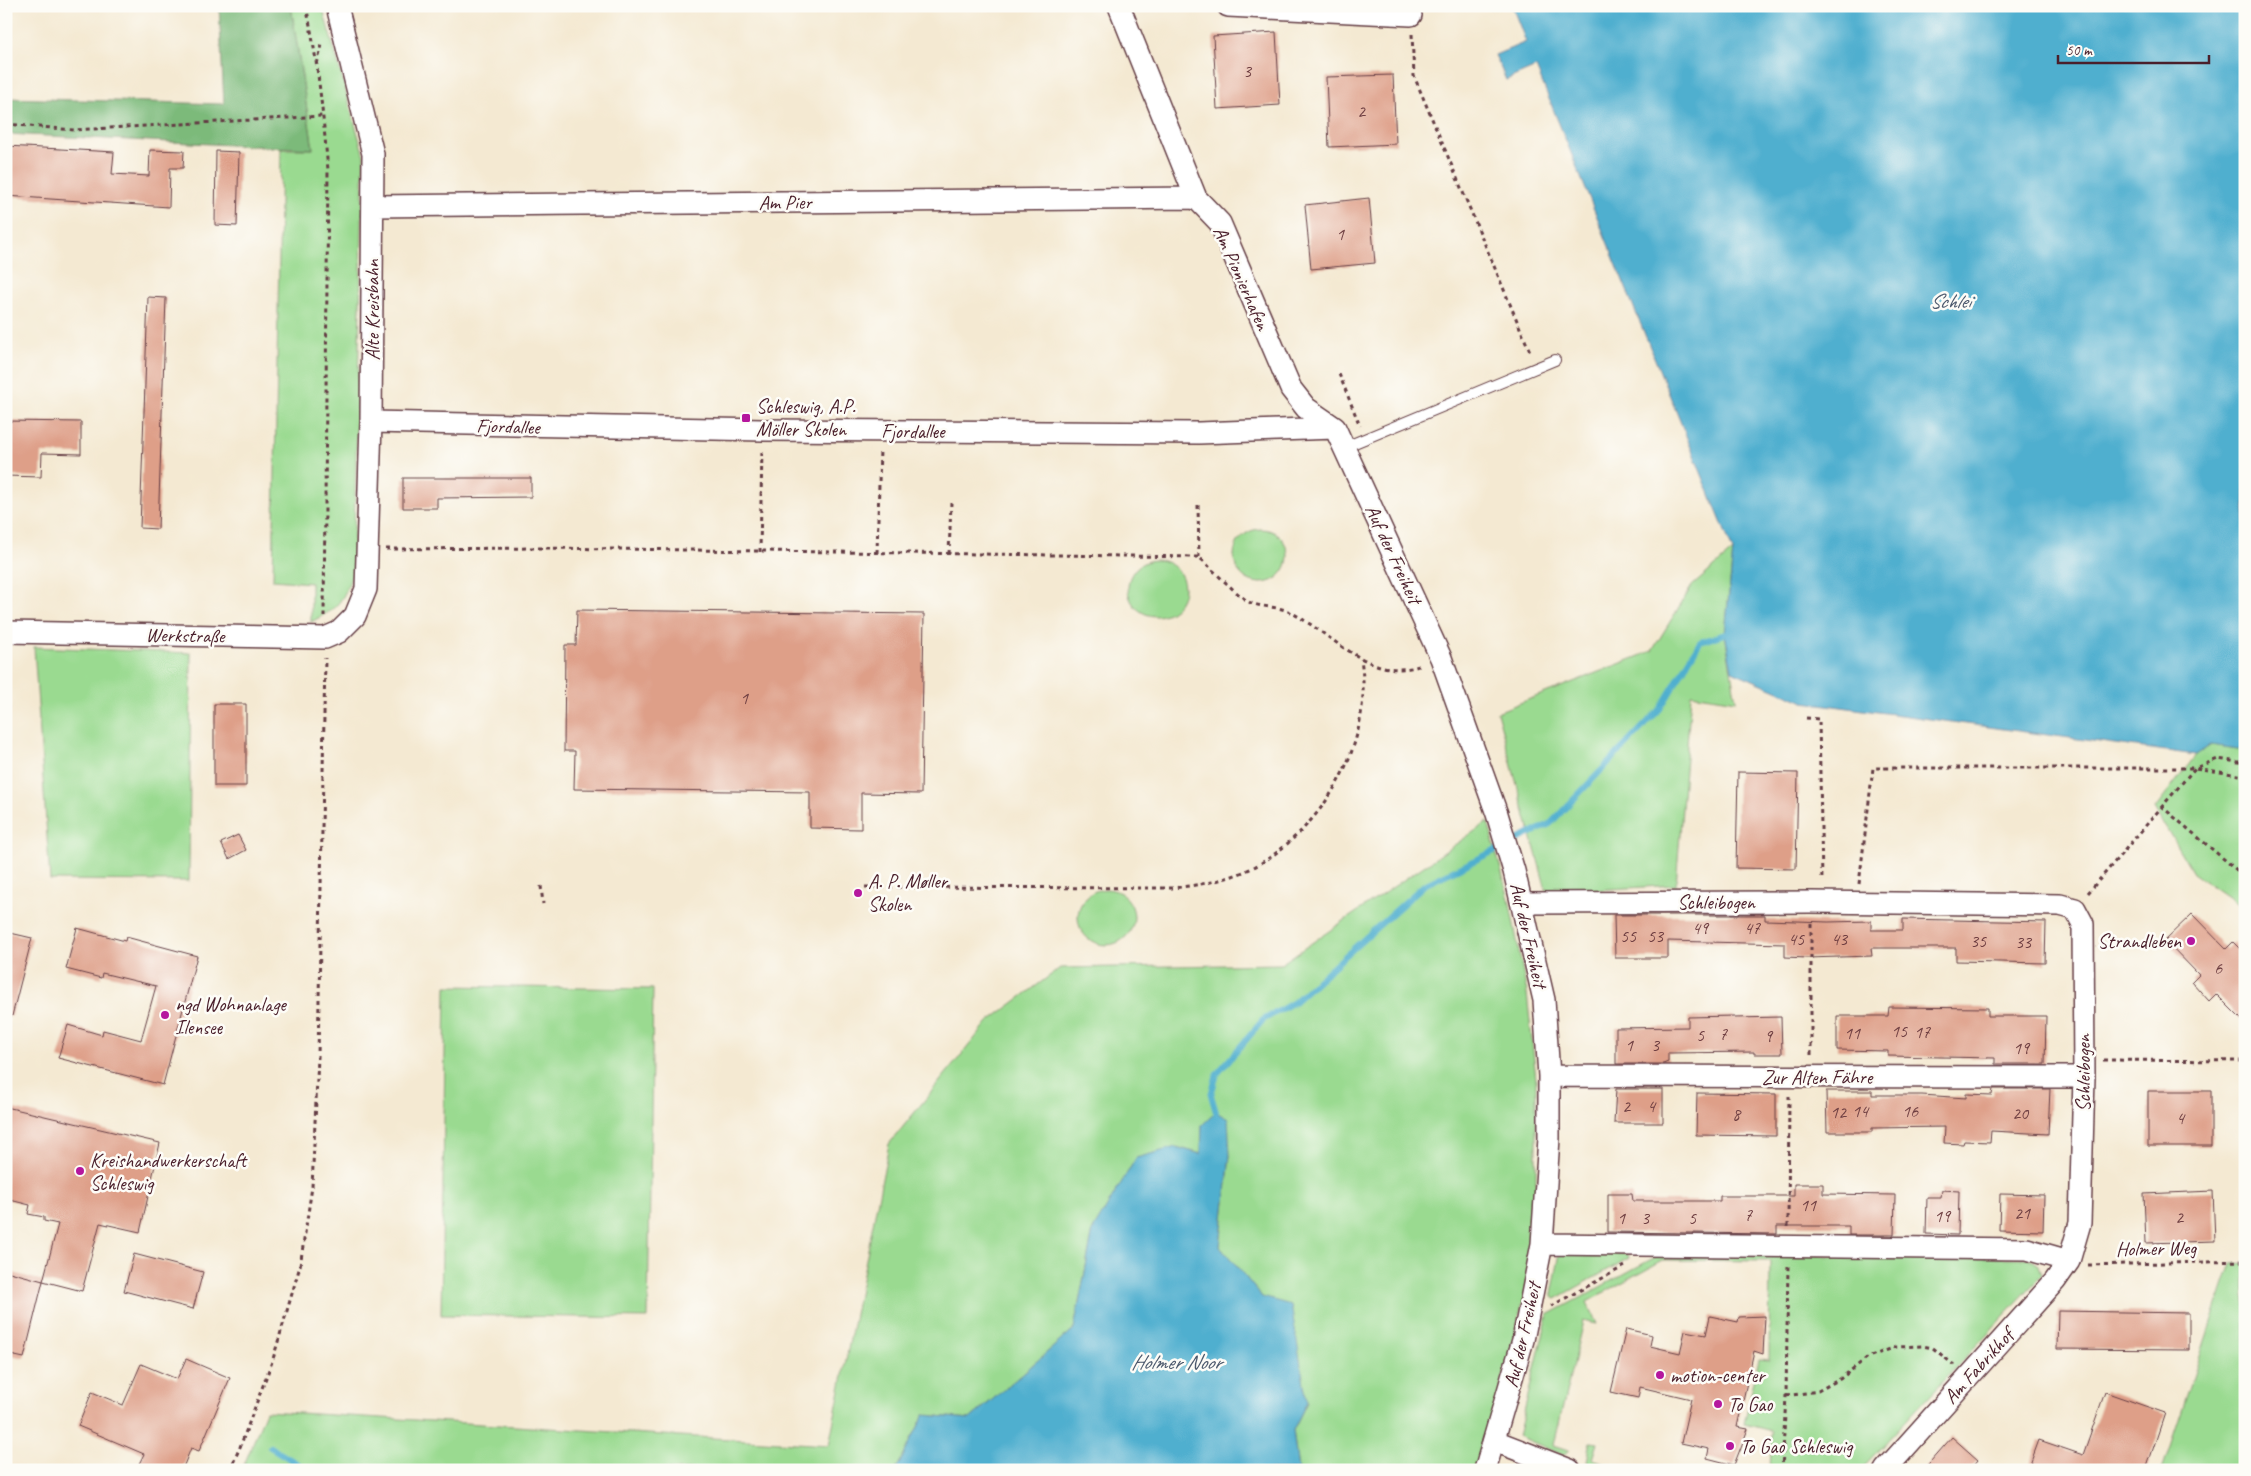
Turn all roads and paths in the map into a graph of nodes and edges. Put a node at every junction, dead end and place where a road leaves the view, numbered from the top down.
1 (306, 6) edge
2 (337, 6) edge
3 (1119, 6) edge
4 (1228, 6) edge
5 (1411, 15) joint
6 (323, 116) junction
7 (6, 124) edge
8 (1196, 198) junction
9 (373, 206) junction
10 (1555, 360) dead end
11 (1537, 367) junction
12 (372, 422) junction
13 (1335, 428) junction
14 (763, 430) junction
15 (880, 431) junction
16 (1345, 448) junction
17 (951, 503) dead end
18 (1198, 505) dead end
19 (368, 549) junction
20 (760, 552) junction
21 (877, 553) junction
22 (949, 554) junction
23 (1199, 557) junction
24 (6, 632) edge
25 (325, 638) junction
26 (1361, 658) junction
27 (1441, 658) junction
28 (1806, 718) dead end
29 (2245, 763) edge
30 (2195, 768) junction
31 (2245, 776) edge
32 (2161, 806) junction
33 (2245, 877) edge
34 (541, 886) dead end
35 (865, 886) dead end
36 (1817, 902) junction
37 (1856, 902) junction
38 (1522, 903) junction
39 (544, 904) dead end
40 (2075, 909) junction
41 (2245, 1061) edge
42 (2084, 1069) junction
43 (1549, 1076) junction
44 (1790, 1077) junction
45 (1812, 1077) junction
46 (1542, 1244) junction
47 (1658, 1245) junction
48 (1788, 1246) junction
49 (2069, 1261) junction
50 (2245, 1261) edge
51 (1544, 1310) dead end
52 (1968, 1378) junction
53 (1786, 1396) junction
54 (1495, 1441) junction
55 (230, 1470) edge
56 (1485, 1470) edge
57 (1570, 1470) edge
58 (1782, 1470) edge
59 (1885, 1470) edge

1 - 6 path
2 - 9 street, Alte Kreisbahn
3 - 8 street, Am Pionierhafen
4 - 5 street
5 - 11 path
6 - 7 path
6 - 25 path
8 - 9 street, Am Pier
8 - 13 street, Am Pionierhafen
9 - 12 street, Alte Kreisbahn
10 - 11 lane
11 - 16 lane
12 - 14 street, Fjordallee
12 - 19 street, Alte Kreisbahn
13 - 15 street, Fjordallee
13 - 16 street, Auf der Freiheit
14 - 15 street, Fjordallee
14 - 20 path
15 - 21 path
16 - 27 street, Auf der Freiheit
17 - 22 path
18 - 23 path
19 - 20 path
19 - 25 street, Alte Kreisbahn
20 - 21 path
21 - 22 path
22 - 23 path
23 - 26 path
24 - 25 street, Werkstraße
25 - 55 path
26 - 27 path
26 - 35 path
27 - 38 street, Auf der Freiheit
28 - 36 path
29 - 30 path
30 - 31 path
30 - 32 path
30 - 37 path
32 - 33 path
32 - 40 path
34 - 39 path
36 - 37 street, Schleibogen
36 - 38 street, Schleibogen
36 - 45 path
37 - 40 street, Schleibogen
38 - 43 street, Auf der Freiheit
40 - 42 street, Schleibogen
41 - 42 path
42 - 45 street, Zur Alten Fähre
42 - 49 street, Schleibogen
43 - 44 street, Zur Alten Fähre
43 - 46 street, Auf der Freiheit
44 - 45 street, Zur Alten Fähre
44 - 48 path
46 - 47 street
46 - 54 street, Auf der Freiheit
47 - 48 street
47 - 51 path
48 - 49 street
48 - 53 path
49 - 50 path, Holmer Weg
49 - 52 street, Am Fabrikhof
52 - 53 path
52 - 59 street, Am Fabrikhof
53 - 58 path
54 - 56 street, Auf der Freiheit
54 - 57 street

